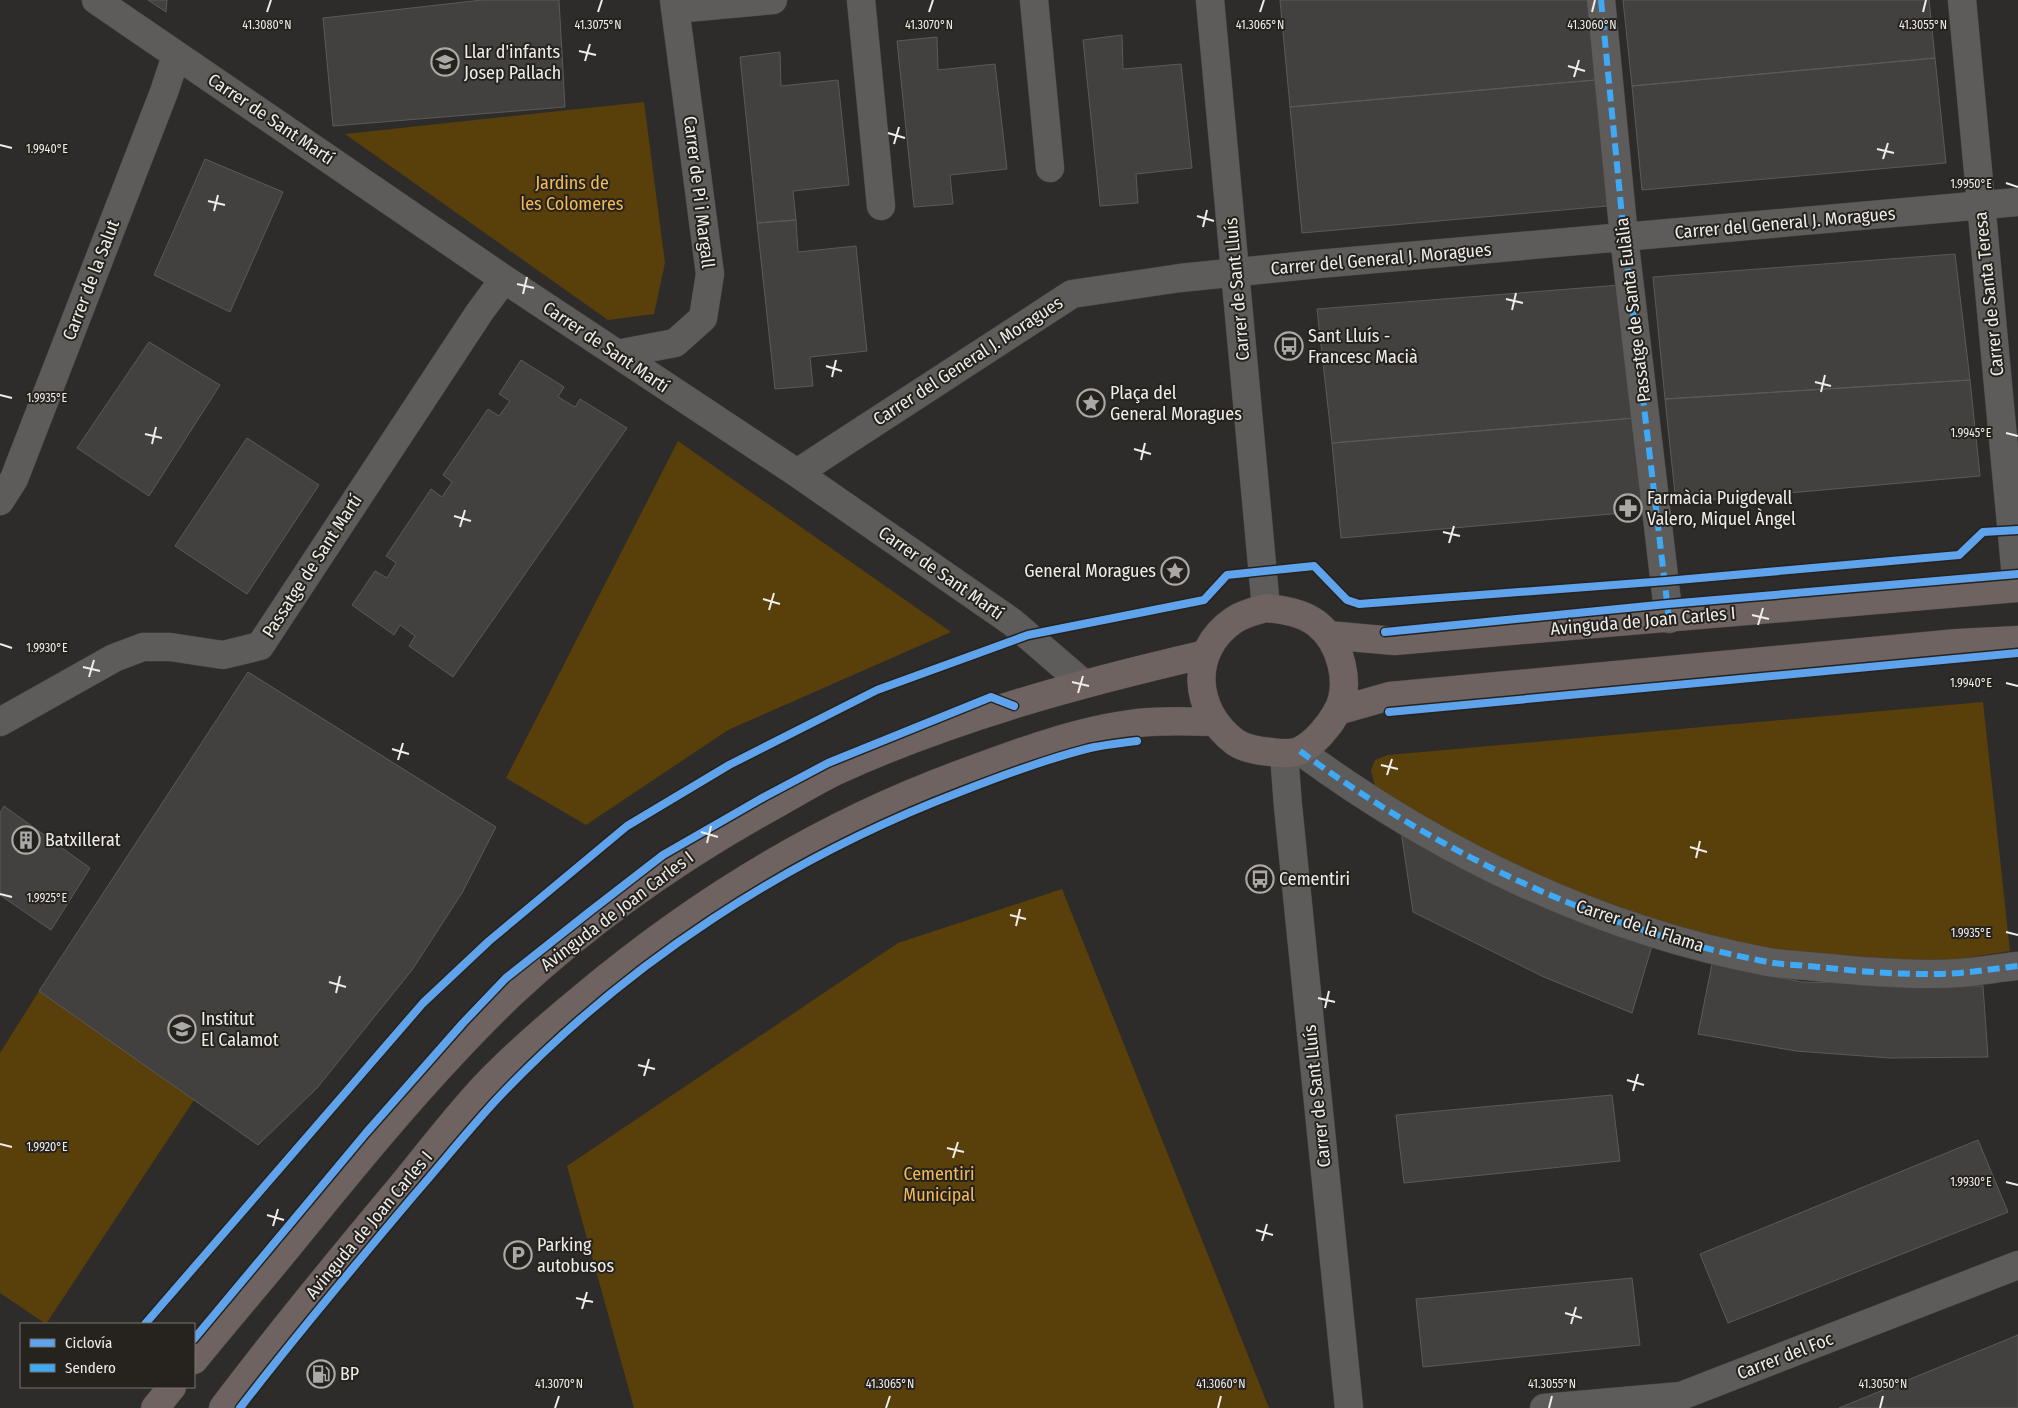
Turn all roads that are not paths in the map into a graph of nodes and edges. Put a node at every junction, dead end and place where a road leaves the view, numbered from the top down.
1 (96, 0) edge
2 (773, 0) edge
3 (861, 0) edge
4 (1034, 0) edge
5 (1210, 0) edge
6 (1601, 0) edge
7 (1962, 0) edge
8 (674, 4) edge
9 (176, 56) junction
10 (1050, 168) dead end
11 (2018, 202) edge
12 (881, 206) dead end
13 (1980, 206) junction
14 (1624, 237) junction
15 (1236, 273) junction
16 (504, 279) junction
17 (617, 354) junction
18 (797, 473) junction
19 (0, 501) edge
20 (2018, 588) edge
21 (1266, 608) junction
22 (1669, 619) junction
23 (1328, 635) junction
24 (2018, 640) edge
25 (1206, 654) junction
26 (1084, 684) junction
27 (1337, 711) junction
28 (0, 722) edge
29 (1213, 722) junction
30 (1292, 752) junction
31 (2018, 966) edge
32 (2018, 1265) edge
33 (195, 1359) edge
34 (171, 1388) edge
35 (155, 1408) edge
36 (223, 1408) edge
37 (1349, 1408) edge
38 (1544, 1408) edge

1 - 9 street, Carrer de Sant Martí
2 - 8 street
3 - 12 street
4 - 10 street
5 - 15 street, Carrer de Sant Lluís
6 - 14 street, Passatge de Santa Eulàlia
7 - 13 street, Carrer de Santa Teresa
8 - 17 street, Carrer de Pi i Margall
9 - 16 street, Carrer de Sant Martí
9 - 19 street, Carrer de la Salut
11 - 13 street, Carrer del General J. Moragues
13 - 14 street, Carrer del General J. Moragues
13 - 20 street, Carrer de Santa Teresa
14 - 15 street, Carrer del General J. Moragues
14 - 22 street, Passatge de Santa Eulàlia
15 - 18 street, Carrer del General J. Moragues
15 - 21 street, Carrer de Sant Lluís
16 - 17 street, Carrer de Sant Martí
16 - 28 street, Passatge de Sant Martí
17 - 18 street, Carrer de Sant Martí
18 - 26 street, Carrer de Sant Martí
20 - 22 main road, Avinguda de Joan Carles I
21 - 23 main road
21 - 25 main road
22 - 23 main road, Avinguda de Joan Carles I
23 - 27 main road
24 - 27 main road
25 - 26 main road, Avinguda de Joan Carles I
25 - 29 main road
26 - 33 main road, Avinguda de Joan Carles I
27 - 30 main road
29 - 30 main road
29 - 36 main road, Avinguda de Joan Carles I
30 - 31 street, Carrer de la Flama
30 - 37 street, Carrer de Sant Lluís
32 - 38 street, Carrer del Foc
34 - 35 main road

